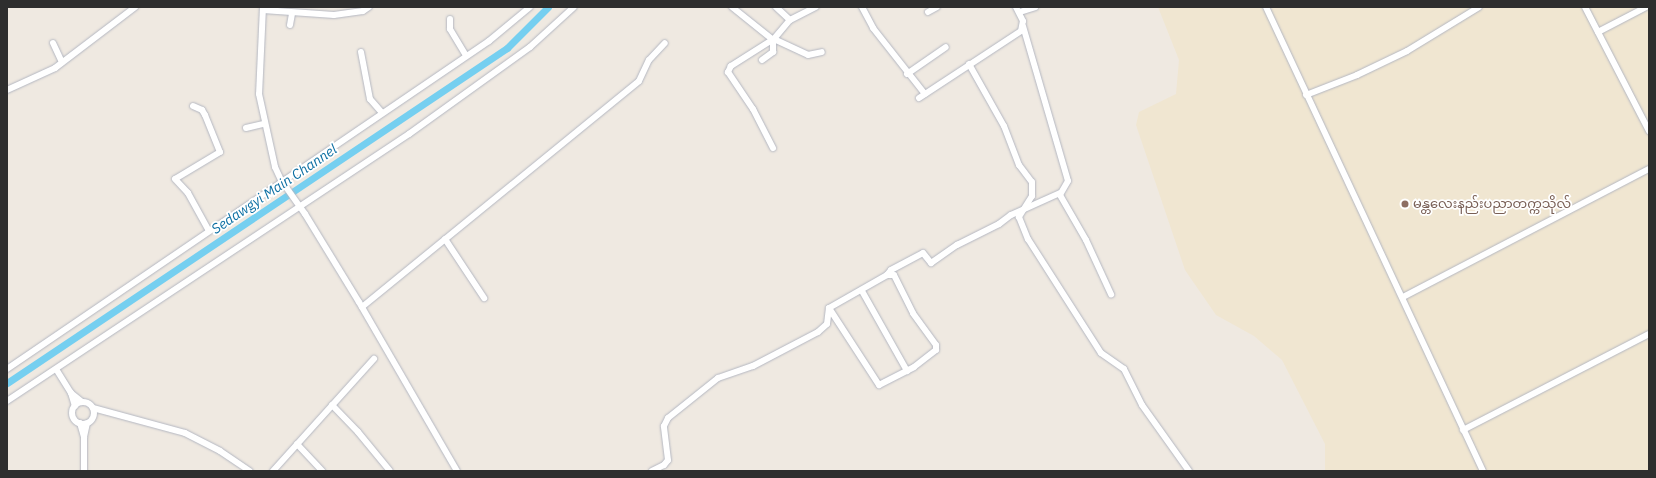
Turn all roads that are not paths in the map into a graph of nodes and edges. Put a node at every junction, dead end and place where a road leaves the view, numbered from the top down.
1 (136, 7) edge
2 (369, 7) edge
3 (530, 7) edge
4 (574, 7) edge
5 (732, 7) edge
6 (776, 7) edge
7 (816, 7) edge
8 (862, 7) edge
9 (937, 7) edge
10 (1035, 7) edge
11 (1266, 7) edge
12 (1479, 7) edge
13 (1585, 7) edge
14 (1646, 7) edge
15 (263, 8) edge
16 (1018, 9) edge
17 (928, 12) dead end
18 (292, 14) junction
19 (450, 19) dead end
20 (790, 20) junction
21 (290, 25) dead end
22 (1023, 26) junction
23 (1598, 32) junction
24 (774, 40) junction
25 (53, 43) dead end
26 (665, 43) dead end
27 (946, 47) dead end
28 (361, 52) dead end
29 (822, 52) dead end
30 (466, 56) junction
31 (762, 60) dead end
32 (62, 62) junction
33 (969, 64) junction
34 (907, 74) junction
35 (7, 90) edge
36 (925, 94) junction
37 (1306, 95) junction
38 (919, 98) dead end
39 (193, 106) dead end
40 (382, 113) junction
41 (264, 124) junction
42 (246, 128) dead end
43 (1649, 131) edge
44 (773, 148) dead end
45 (1649, 169) edge
46 (281, 180) junction
47 (1060, 193) junction
48 (299, 204) junction
49 (1021, 212) junction
50 (209, 231) junction
51 (445, 239) junction
52 (887, 275) junction
53 (862, 291) junction
54 (1110, 294) dead end
55 (1403, 297) junction
56 (484, 298) dead end
57 (362, 307) junction
58 (829, 308) junction
59 (1649, 334) edge
60 (374, 359) dead end
61 (7, 369) edge
62 (56, 369) junction
63 (907, 371) junction
64 (71, 393) junction
65 (7, 401) edge
66 (82, 402) junction
67 (332, 405) junction
68 (75, 406) junction
69 (93, 408) junction
70 (107, 414) junction
71 (93, 418) junction
72 (87, 423) junction
73 (80, 424) junction
74 (1463, 430) junction
75 (84, 437) junction
76 (297, 444) junction
77 (84, 471) edge
78 (250, 471) edge
79 (273, 471) edge
80 (322, 471) edge
81 (390, 471) edge
82 (457, 471) edge
83 (652, 471) edge
84 (1189, 471) edge
85 (1483, 471) edge

1 - 32 street
2 - 18 street
3 - 30 street
4 - 48 street
5 - 24 street
6 - 20 street
7 - 20 street
8 - 34 street
9 - 17 street
10 - 16 street
11 - 37 street
12 - 37 street
13 - 23 street
14 - 23 street
15 - 18 street
15 - 41 street
16 - 22 street
18 - 21 street
19 - 30 street
20 - 24 street
22 - 33 street
22 - 47 street
23 - 43 street
24 - 29 street
24 - 31 street
24 - 44 street
25 - 32 street
26 - 51 street
27 - 34 street
28 - 40 street
30 - 40 street
32 - 35 street
33 - 36 street
33 - 49 street
34 - 36 street
36 - 38 street
37 - 55 street
39 - 50 street
40 - 46 street
41 - 42 street
41 - 46 street
45 - 55 street
46 - 48 street
46 - 50 street
47 - 49 street
47 - 54 street
48 - 57 street
48 - 62 street
49 - 52 street
49 - 84 street
50 - 61 street
51 - 56 street
51 - 57 street
52 - 53 street
52 - 63 street
53 - 58 street
53 - 63 street
55 - 74 street
57 - 82 street
58 - 63 street
58 - 83 street
59 - 74 street
60 - 67 street
62 - 64 street
62 - 65 street
64 - 66 street
64 - 68 street
66 - 68 street
66 - 69 street
67 - 76 street
67 - 81 street
68 - 73 street
69 - 70 street
69 - 71 street
70 - 71 street
70 - 78 street
71 - 72 street
72 - 73 street
72 - 75 street
73 - 75 street
74 - 85 street
75 - 77 street
76 - 79 street
76 - 80 street

